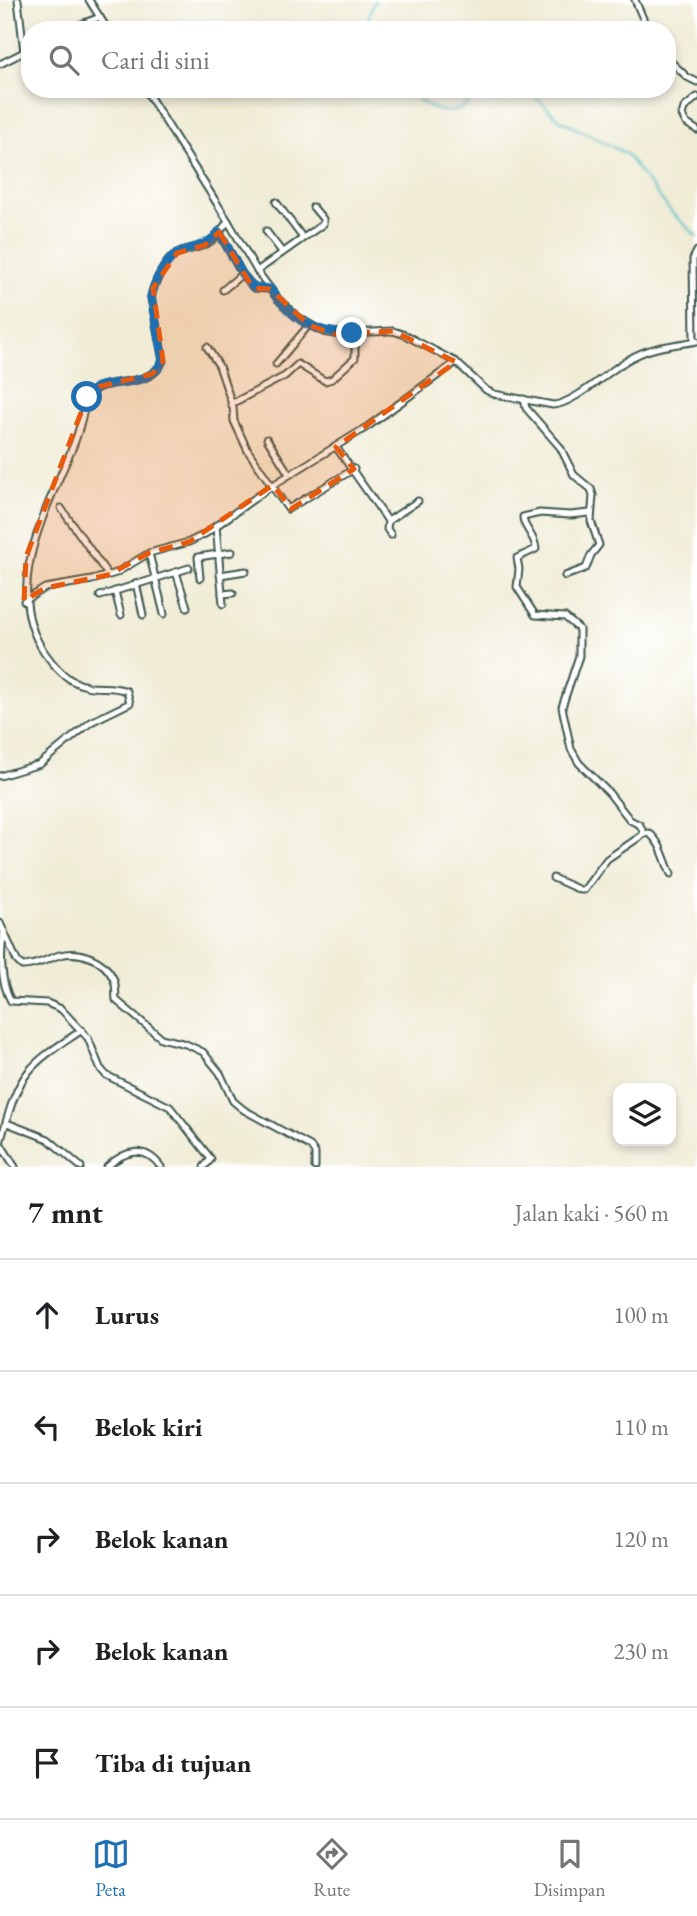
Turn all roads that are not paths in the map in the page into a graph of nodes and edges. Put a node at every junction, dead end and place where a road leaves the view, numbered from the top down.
1 (18, 0) edge
2 (89, 0) edge
3 (635, 0) edge
4 (100, 17) junction
5 (22, 21) edge
6 (90, 21) edge
7 (102, 21) edge
8 (644, 21) edge
9 (21, 53) edge
10 (0, 64) edge
11 (676, 67) edge
12 (697, 82) edge
13 (697, 96) edge
14 (151, 98) edge
15 (697, 130) edge
16 (276, 202) dead end
17 (313, 207) dead end
18 (228, 220) junction
19 (266, 231) dead end
20 (219, 232) junction
21 (303, 238) junction
22 (697, 251) edge
23 (282, 252) junction
24 (257, 271) junction
25 (242, 274) junction
26 (270, 289) junction
27 (223, 290) dead end
28 (309, 325) junction
29 (355, 332) junction
30 (696, 341) edge
31 (207, 347) dead end
32 (456, 362) junction
33 (276, 364) dead end
34 (524, 399) junction
35 (232, 404) junction
36 (267, 439) dead end
37 (336, 447) junction
38 (354, 469) junction
39 (289, 474) junction
40 (273, 485) junction
41 (418, 501) dead end
42 (61, 508) dead end
43 (590, 513) junction
44 (388, 521) junction
45 (216, 526) junction
46 (391, 535) dead end
47 (232, 552) dead end
48 (149, 553) junction
49 (218, 554) junction
50 (189, 568) dead end
51 (246, 571) dead end
52 (176, 572) junction
53 (108, 575) junction
54 (220, 575) junction
55 (565, 576) dead end
56 (156, 578) junction
57 (200, 579) dead end
58 (136, 583) junction
59 (115, 591) junction
60 (233, 593) dead end
61 (222, 594) junction
62 (100, 596) dead end
63 (24, 601) junction
64 (223, 604) dead end
65 (187, 607) dead end
66 (164, 614) dead end
67 (121, 615) dead end
68 (143, 615) dead end
69 (0, 776) edge
70 (644, 834) junction
71 (671, 874) dead end
72 (554, 878) dead end
73 (0, 923) edge
74 (4, 931) junction
75 (82, 1030) junction
76 (7, 1123) junction
77 (15, 1167) edge
78 (81, 1167) edge
79 (107, 1167) edge
80 (161, 1167) edge
81 (204, 1167) edge
82 (315, 1167) edge

1 - 5 street
2 - 4 street
3 - 8 street
4 - 6 street
4 - 7 street
9 - 10 street
11 - 12 street
13 - 15 street
14 - 18 street
16 - 21 street
17 - 21 street
18 - 20 street
18 - 24 street
19 - 23 street
20 - 25 street
20 - 63 street
21 - 23 street
22 - 30 street
23 - 24 street
24 - 26 street
25 - 26 street
25 - 27 street
26 - 28 street
28 - 29 street
28 - 33 street
29 - 32 street
29 - 35 street
30 - 34 street
31 - 35 street
32 - 34 street
32 - 37 street
34 - 43 street
35 - 40 street
36 - 39 street
37 - 38 street
37 - 39 street
38 - 40 street
38 - 44 street
39 - 40 street
40 - 45 street
41 - 44 street
42 - 53 street
43 - 55 street
43 - 70 street
44 - 46 street
45 - 48 street
45 - 49 street
47 - 49 street
48 - 53 street
48 - 56 street
49 - 54 street
49 - 57 street
50 - 52 street
51 - 54 street
52 - 56 street
52 - 65 street
53 - 63 street
54 - 61 street
56 - 58 street
56 - 66 street
58 - 59 street
58 - 68 street
59 - 62 street
59 - 67 street
60 - 61 street
61 - 64 street
63 - 69 street
70 - 71 street
70 - 72 street
73 - 74 street
74 - 75 street
74 - 82 street
75 - 76 street
75 - 81 street
76 - 77 street
76 - 78 street
79 - 80 street

